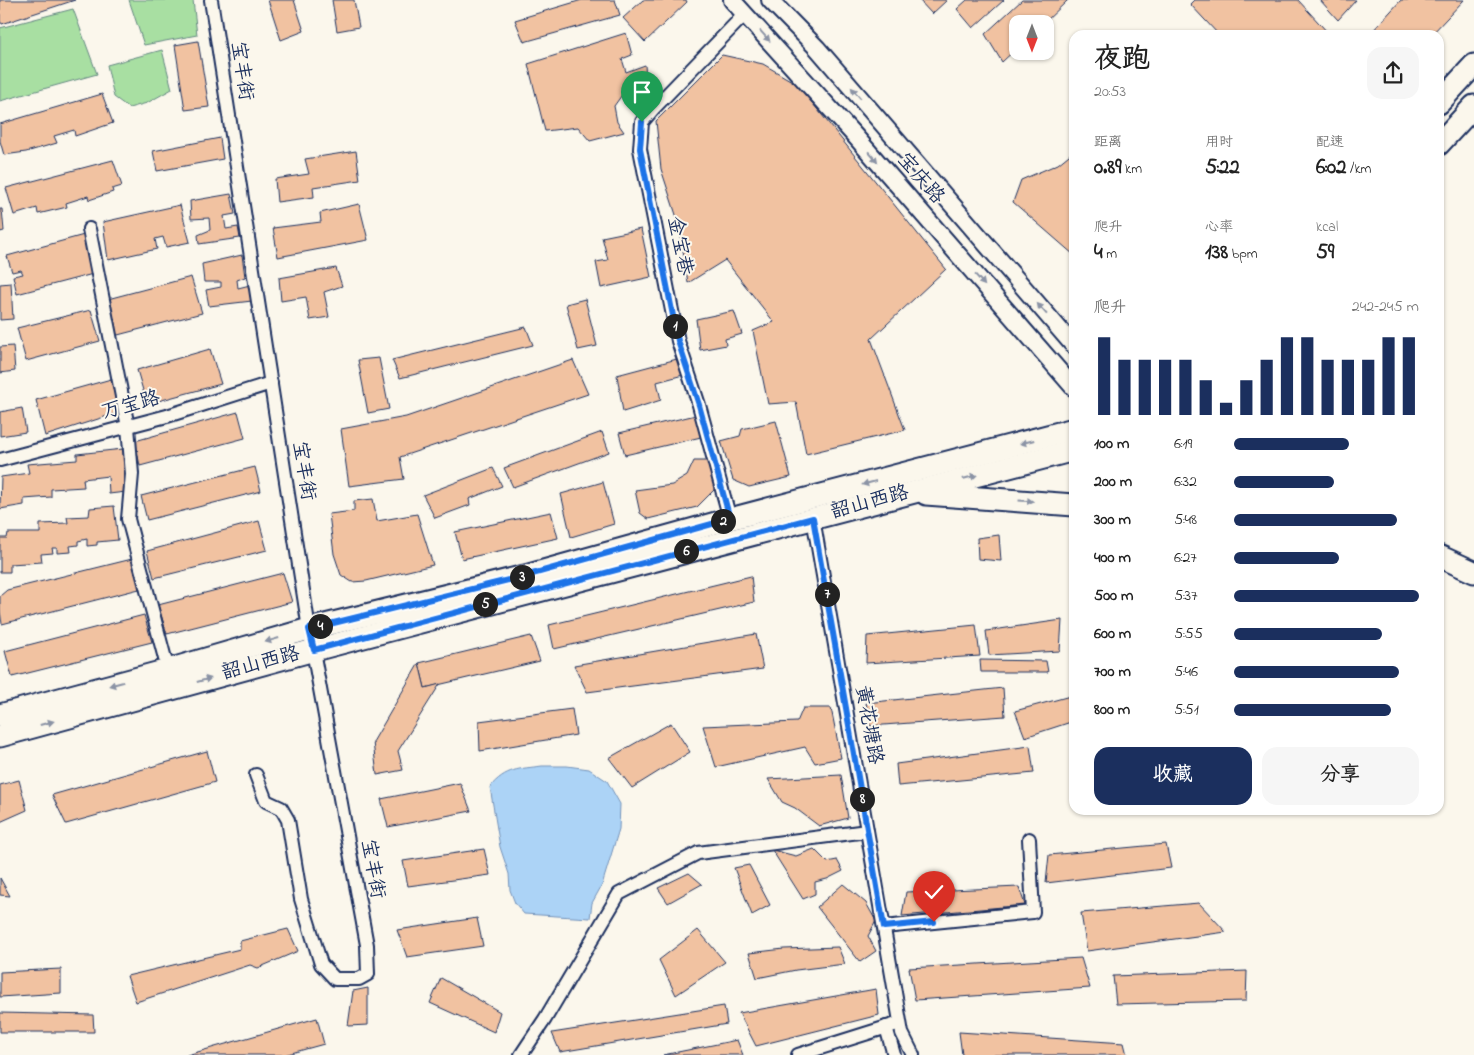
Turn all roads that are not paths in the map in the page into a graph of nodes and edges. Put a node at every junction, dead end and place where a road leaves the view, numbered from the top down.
1 (211, 0) edge
2 (732, 0) edge
3 (770, 0) edge
4 (746, 14) junction
5 (1474, 65) edge
6 (1444, 98) edge
7 (1474, 106) edge
8 (1444, 139) edge
9 (90, 229) dead end
10 (1069, 340) edge
11 (1069, 382) edge
12 (271, 383) junction
13 (128, 427) junction
14 (1069, 431) edge
15 (1069, 451) edge
16 (0, 460) edge
17 (908, 493) junction
18 (1069, 504) edge
19 (813, 518) junction
20 (730, 519) junction
21 (1444, 558) edge
22 (1474, 572) edge
23 (1444, 574) edge
24 (1474, 588) edge
25 (309, 629) junction
26 (314, 650) junction
27 (168, 670) junction
28 (0, 715) edge
29 (0, 736) edge
30 (256, 775) dead end
31 (867, 831) junction
32 (1029, 839) dead end
33 (884, 927) junction
34 (900, 1023) junction
35 (886, 1027) junction
36 (521, 1055) edge
37 (798, 1055) edge
38 (894, 1055) edge
39 (914, 1055) edge

1 - 12 street, 宝丰街
2 - 4 street, 宝庆路
10 -> 3 street, 宝庆路
4 -> 11 street, 宝庆路
4 - 20 street, 金宝巷
5 - 6 main road
7 - 8 main road
9 - 13 street
12 - 13 street, 万宝路
12 - 25 street, 宝丰街
13 - 16 street, 万宝路
13 - 27 street
14 -> 20 main road, 韶山西路
17 -> 15 main road, 韶山西路
17 -> 18 main road
17 - 19 main road, 韶山西路
19 - 26 main road, 韶山西路
19 - 31 street, 黄花塘路
20 - 25 main road, 韶山西路
21 - 22 main road
23 - 24 main road
25 - 26 street, 宝丰街
25 -> 27 main road, 韶山西路
29 -> 26 main road, 韶山西路
26 - 30 street, 宝丰街
27 -> 28 main road, 韶山西路
31 - 33 street, 黄花塘路
31 - 36 street
32 - 33 street
33 - 34 street, 黄花塘路
34 - 35 street
34 - 39 street, 黄花塘路
35 - 37 street
35 - 38 street

